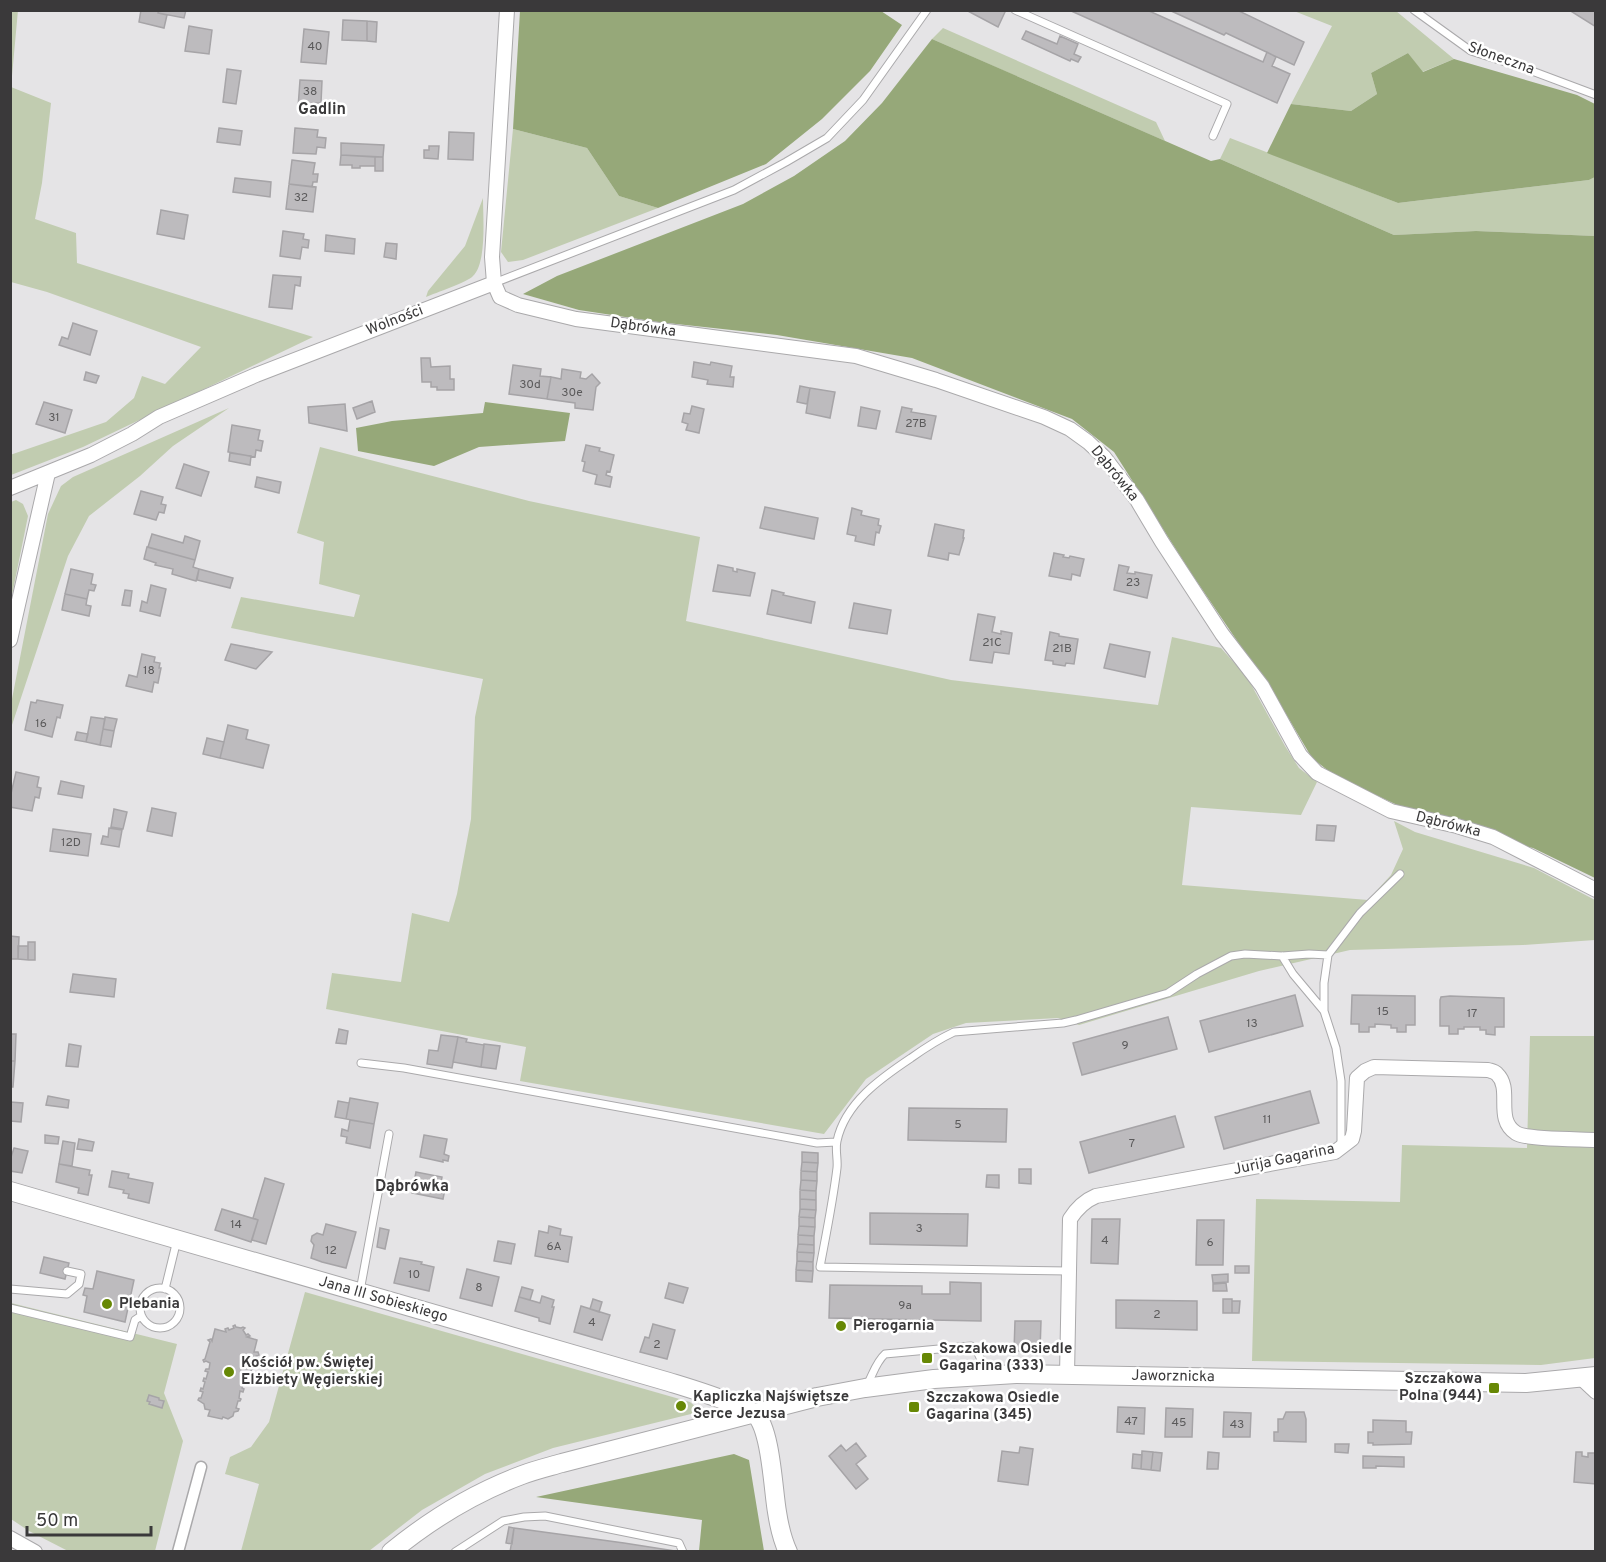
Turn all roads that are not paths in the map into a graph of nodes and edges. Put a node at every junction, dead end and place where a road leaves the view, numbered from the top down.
1 (507, 10) edge
2 (927, 10) edge
3 (1015, 10) edge
4 (1414, 10) edge
5 (1596, 95) edge
6 (1213, 136) dead end
7 (494, 283) junction
8 (48, 472) junction
9 (10, 488) edge
10 (10, 640) edge
11 (1400, 874) dead end
12 (1596, 890) edge
13 (1328, 955) junction
14 (1282, 956) junction
15 (1324, 1011) junction
16 (361, 1063) dead end
17 (389, 1134) dead end
18 (1596, 1140) edge
19 (836, 1142) junction
20 (1341, 1148) junction
21 (10, 1191) edge
22 (177, 1240) junction
23 (1069, 1270) junction
24 (67, 1271) dead end
25 (10, 1288) edge
26 (165, 1289) junction
27 (359, 1293) junction
28 (10, 1308) edge
29 (141, 1316) junction
30 (996, 1375) junction
31 (1067, 1375) junction
32 (1588, 1377) edge
33 (865, 1388) junction
34 (1596, 1392) edge
35 (754, 1413) junction
36 (201, 1467) dead end
37 (10, 1538) edge
38 (35, 1551) edge
39 (178, 1551) edge
40 (391, 1551) edge
41 (455, 1551) edge
42 (683, 1551) edge
43 (788, 1551) edge

1 - 7 street
2 - 7 lane
3 - 6 lane
4 - 5 lane, Słoneczna
7 - 8 street, Wolności
7 - 12 street, Dąbrówka
8 - 9 street, Wolności
8 - 10 street
11 - 13 lane
13 - 14 lane
13 - 15 lane
14 - 15 lane
14 - 19 lane
15 - 20 lane
16 - 19 lane
17 - 27 lane
18 - 20 street, Jurija Gagarina
19 - 23 lane
20 - 23 street, Jurija Gagarina
21 - 22 street, Jana III Sobieskiego
22 - 26 lane
22 - 27 street, Jana III Sobieskiego
23 - 31 street, Jurija Gagarina
24 - 25 lane
26 - 29 lane
26 - 29 lane
27 - 35 street, Jana III Sobieskiego
28 - 29 lane
30 - 31 street, Jaworznicka
30 - 33 street, Jaworznicka
30 - 33 lane
31 - 32 street, Jaworznicka
32 - 34 street
33 - 35 street, Jaworznicka
35 - 40 street, Jaworznicka
35 - 43 street
36 - 39 street
37 - 38 street
41 - 42 lane

